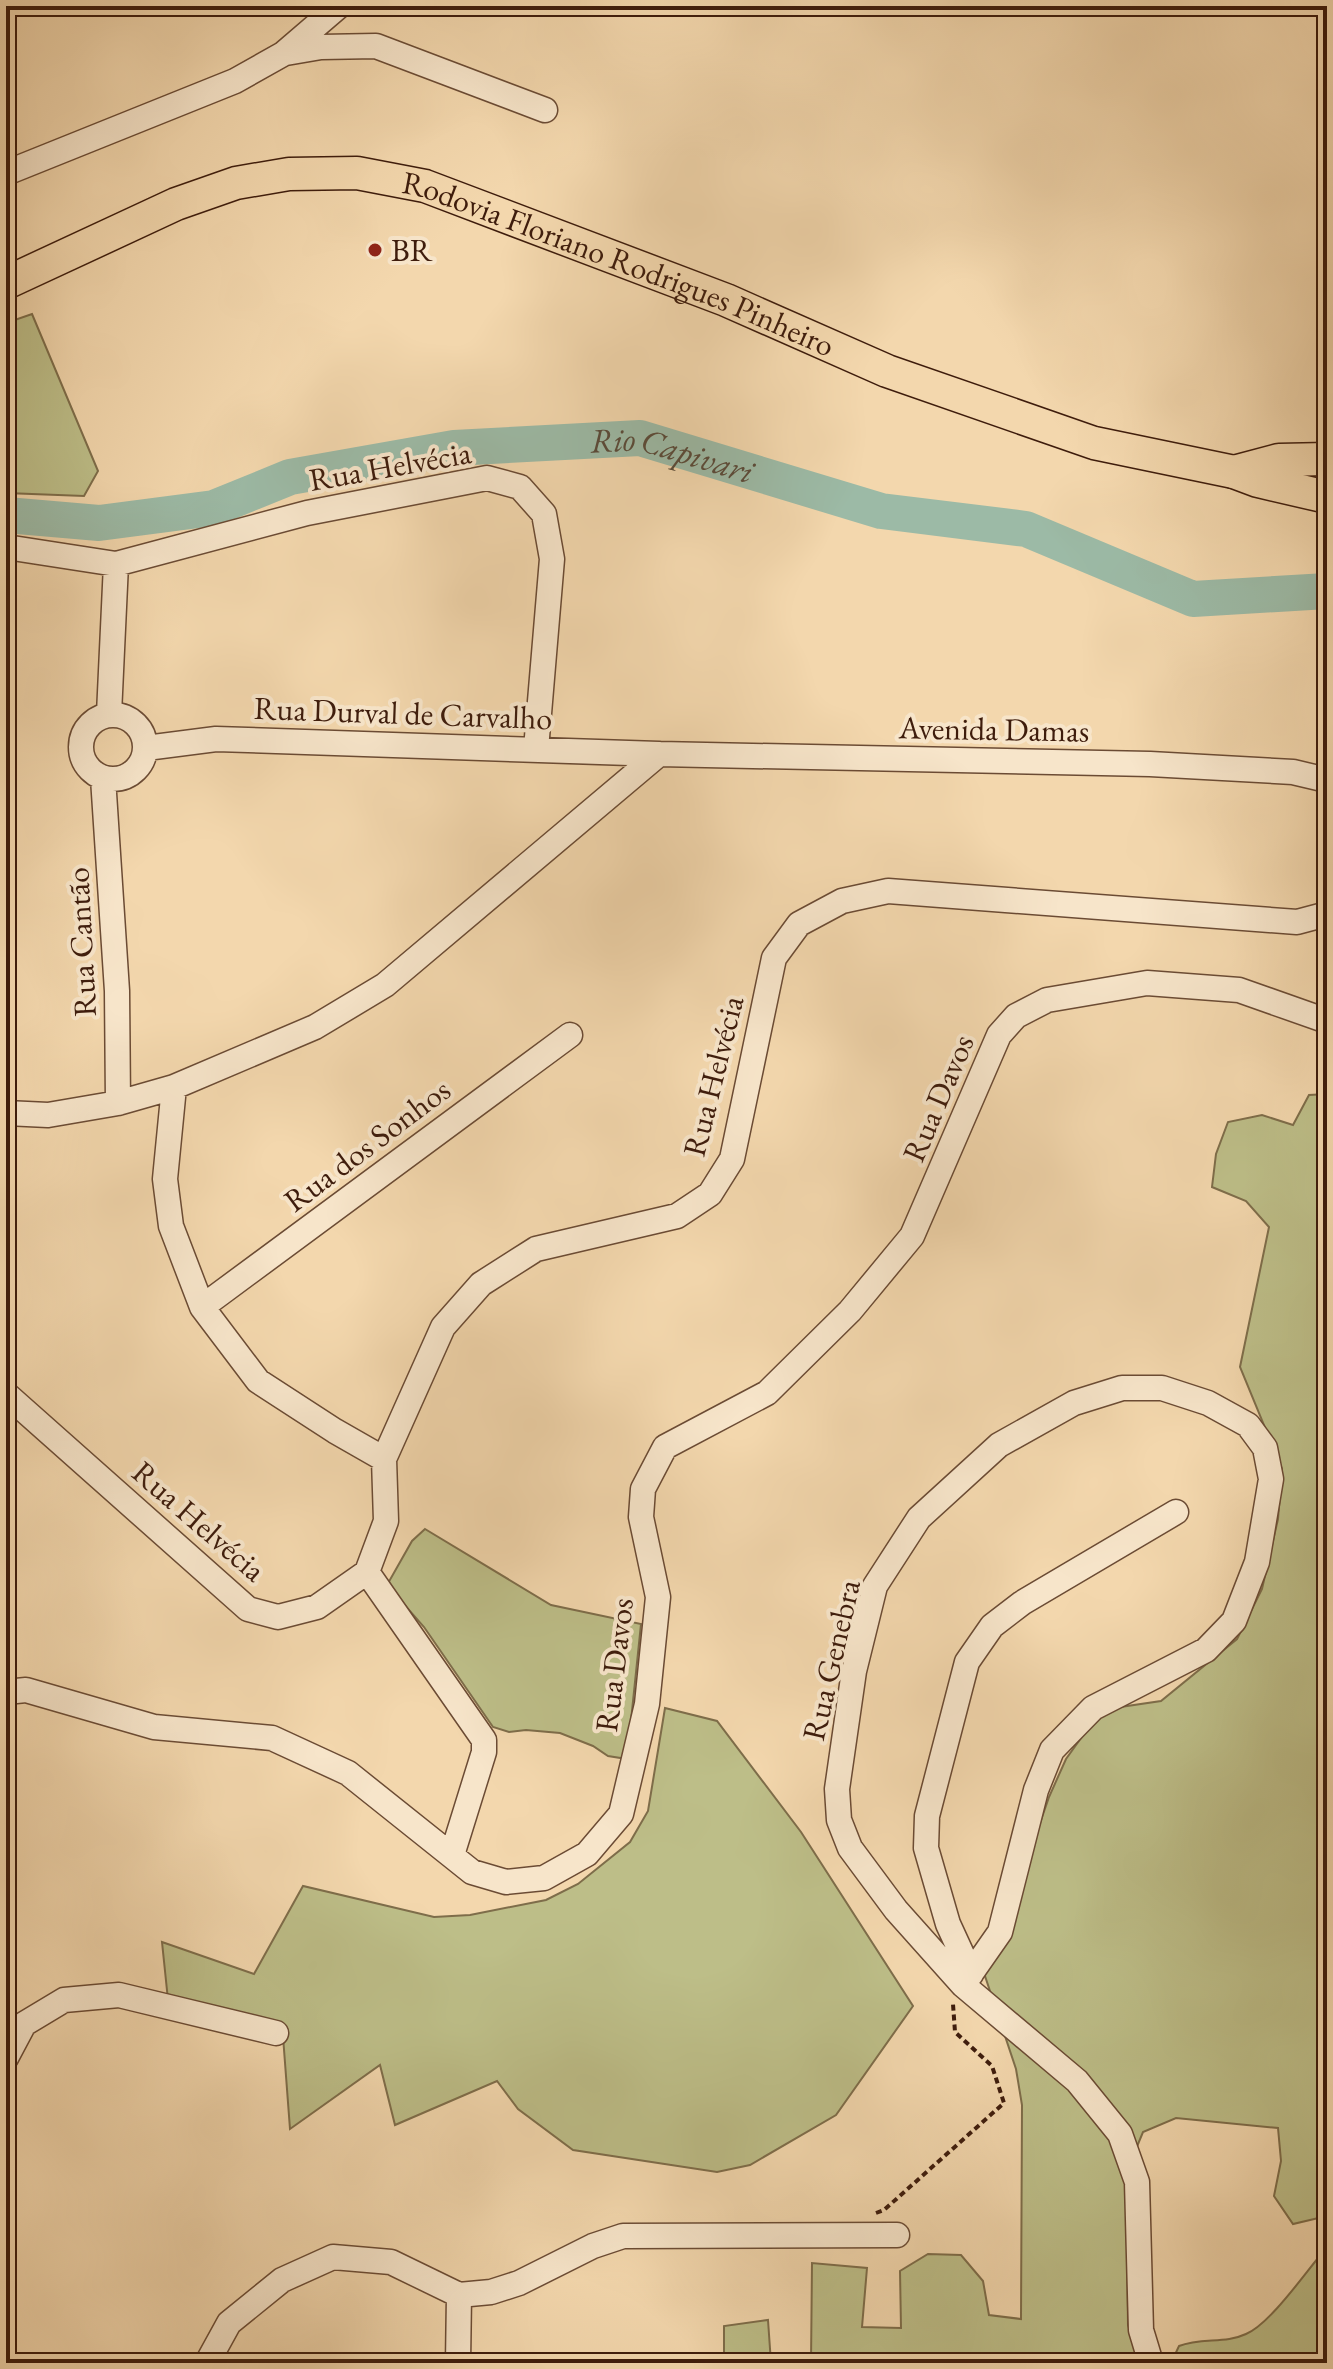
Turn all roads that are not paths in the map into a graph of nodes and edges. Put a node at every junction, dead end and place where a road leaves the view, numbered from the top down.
1 (339, 6) edge
2 (283, 54) junction
3 (545, 110) dead end
4 (6, 173) edge
5 (6, 283) edge
6 (1327, 459) edge
7 (1234, 472) junction
8 (1327, 497) edge
9 (6, 547) edge
10 (116, 564) junction
11 (109, 714) junction
12 (146, 748) junction
13 (536, 749) junction
14 (659, 754) junction
15 (103, 778) junction
16 (1327, 780) edge
17 (1327, 914) edge
18 (1327, 1021) edge
19 (570, 1035) dead end
20 (174, 1087) junction
21 (118, 1103) junction
22 (6, 1113) edge
23 (202, 1307) junction
24 (6, 1394) edge
25 (384, 1459) junction
26 (1176, 1512) dead end
27 (367, 1572) junction
28 (6, 1692) edge
29 (452, 1855) junction
30 (961, 1976) junction
31 (276, 2033) dead end
32 (6, 2058) edge
33 (897, 2235) dead end
34 (459, 2295) junction
35 (207, 2363) edge
36 (458, 2363) edge
37 (1151, 2363) edge

1 - 2 street
2 - 3 street
2 - 4 street
5 - 7 main road, Rodovia Floriano Rodrigues Pinheiro
6 - 7 main road, Rodovia Floriano Rodrigues Pinheiro
7 - 8 main road, Rodovia Floriano Rodrigues Pinheiro
9 - 10 street, Rua Helvécia
10 - 11 street
10 - 13 street, Rua Helvécia
11 - 12 street
11 - 15 street
12 - 13 street, Rua Durval de Carvalho
12 - 15 street
13 - 14 street, Rua Durval de Carvalho
14 - 16 street, Avenida Damas
14 - 20 street
15 - 21 street, Rua Cantão
17 - 25 street, Rua Helvécia
18 - 29 street, Rua Davos
19 - 23 street, Rua dos Sonhos
20 - 21 street
20 - 23 street
21 - 22 street
23 - 25 street
24 - 27 street, Rua Helvécia
25 - 27 street, Rua Helvécia
26 - 30 street
27 - 29 street
28 - 29 street, Rua Davos
30 - 30 street, Rua Genebra
30 - 37 street, Rua Genebra
31 - 32 street
33 - 34 street
34 - 35 street
34 - 36 street

